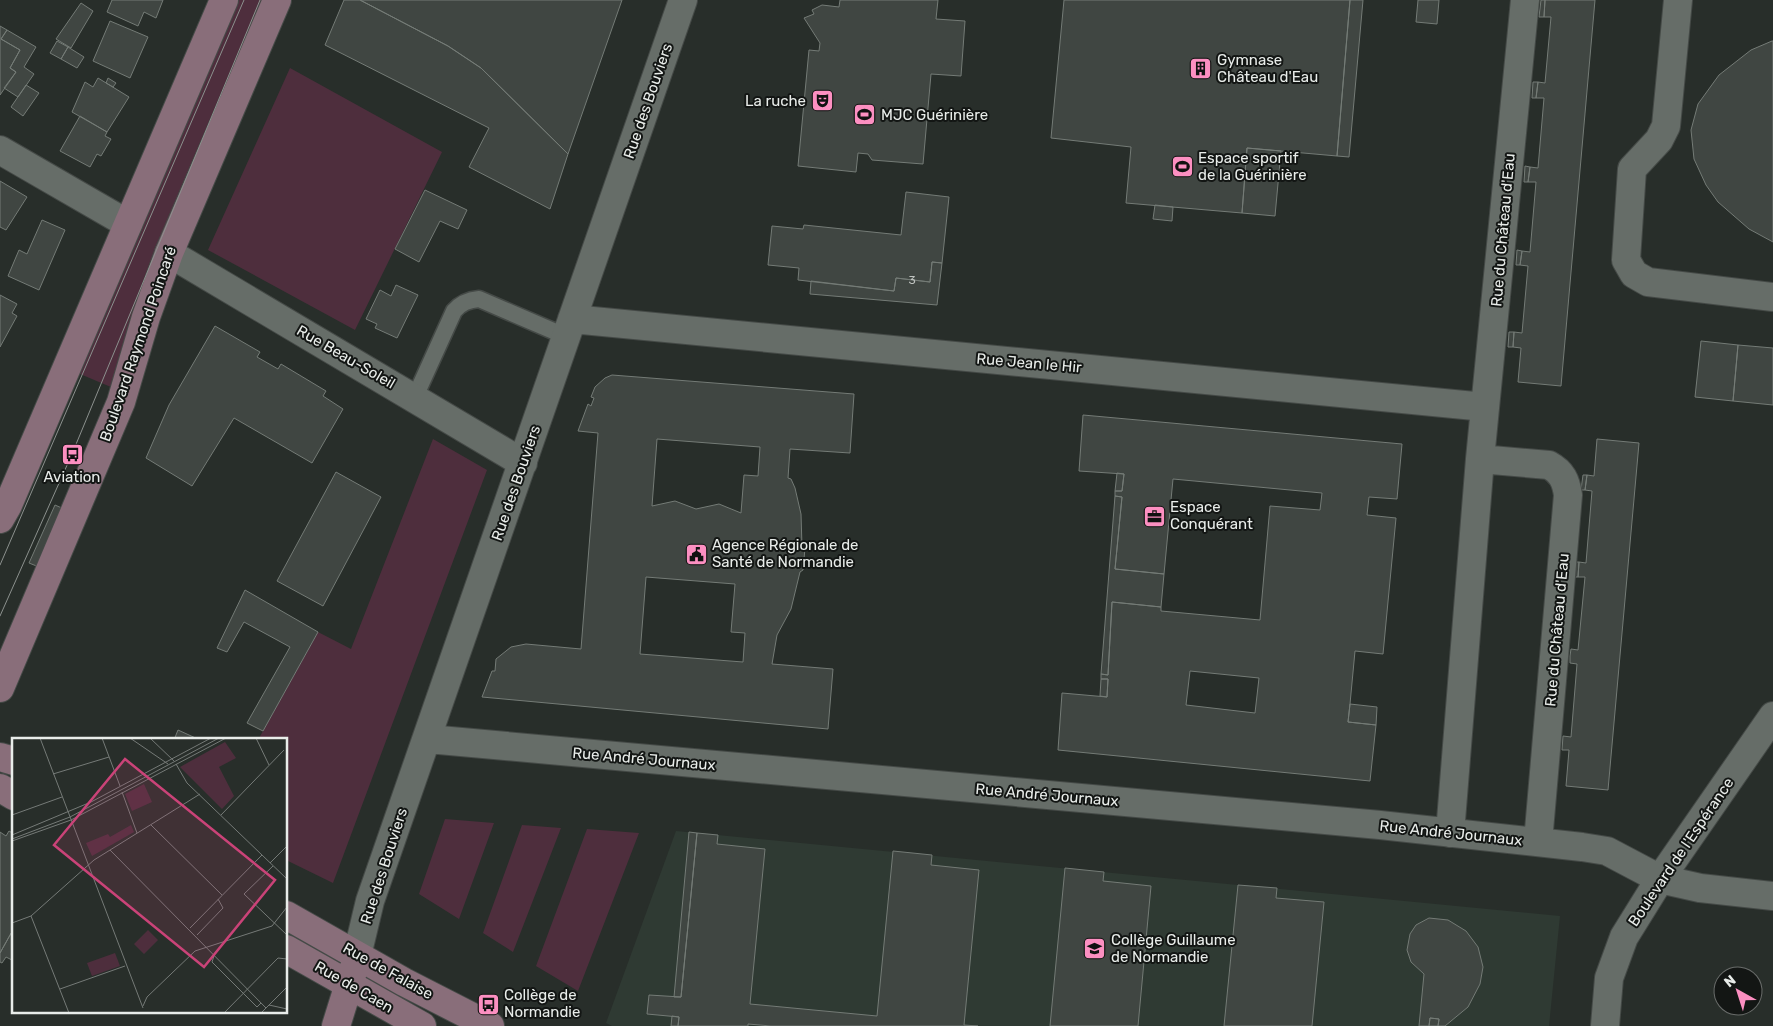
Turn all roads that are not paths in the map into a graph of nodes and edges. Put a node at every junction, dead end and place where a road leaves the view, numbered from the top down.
1 (224, 0) edge
2 (277, 0) edge
3 (683, 0) edge
4 (1525, 0) edge
5 (1678, 0) edge
6 (0, 150) edge
7 (128, 224) junction
8 (169, 253) junction
9 (1773, 297) edge
10 (569, 328) junction
11 (414, 397) junction
12 (1485, 407) junction
13 (1480, 459) junction
14 (523, 463) junction
15 (0, 518) edge
16 (0, 688) edge
17 (1773, 716) edge
18 (428, 739) junction
19 (0, 788) edge
20 (12, 795) edge
21 (1450, 833) junction
22 (1538, 842) junction
23 (1660, 879) junction
24 (1773, 896) edge
25 (288, 917) edge
26 (288, 950) edge
27 (354, 969) junction
28 (336, 1026) edge
29 (422, 1026) edge
30 (490, 1026) edge
31 (1605, 1026) edge

1 - 7 main road
2 - 8 main road, Boulevard Raymond Poincaré
3 - 10 street, Rue des Bouviers
4 - 12 street, Rue du Château d'Eau
5 - 9 street
6 - 7 street
7 - 15 main road
8 - 11 street, Rue Beau-Soleil
8 - 16 main road, Boulevard Raymond Poincaré
10 - 11 lane
10 - 12 street, Rue Jean le Hir
10 - 14 street, Rue des Bouviers
11 - 14 street, Rue Beau-Soleil
12 - 13 street, Rue du Château d'Eau
13 - 21 street, Rue du Château d'Eau
13 - 22 street, Rue du Château d'Eau
14 - 18 street, Rue des Bouviers
17 - 23 street, Boulevard de l'Espérance
18 - 21 street, Rue André Journaux
18 - 27 street, Rue des Bouviers
19 - 20 main road
21 - 22 street, Rue André Journaux
22 - 23 street, Rue André Journaux
23 - 24 street, Rue André Journaux
23 - 31 street, Boulevard de l'Espérance
25 - 27 main road, Rue de Falaise
26 - 27 main road, Rue de Caen
27 - 28 main road
27 - 29 main road, Rue de Caen
27 - 30 main road, Rue de Falaise

